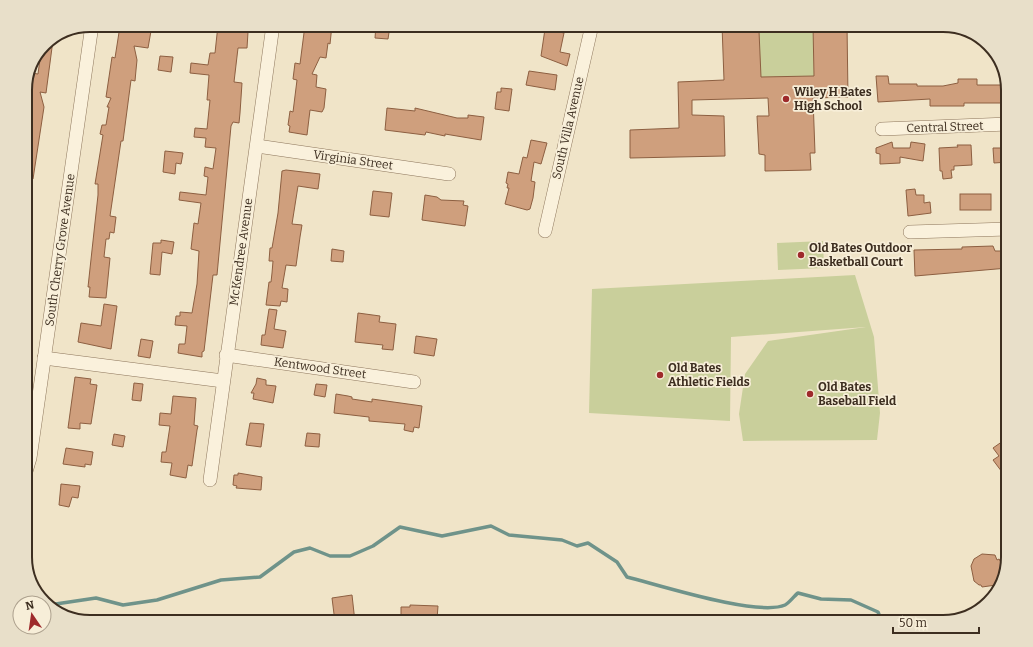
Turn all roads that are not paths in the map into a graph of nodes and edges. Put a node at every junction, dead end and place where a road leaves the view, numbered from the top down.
1 (91, 32) edge
2 (272, 32) edge
3 (590, 32) edge
4 (1001, 124) edge
5 (882, 129) dead end
6 (257, 146) junction
7 (449, 174) dead end
8 (1001, 229) edge
9 (545, 232) dead end
10 (910, 232) dead end
11 (226, 355) junction
12 (44, 358) junction
13 (223, 381) junction
14 (414, 382) dead end
15 (32, 433) edge
16 (210, 480) dead end

1 - 12 street, South Cherry Grove Avenue
2 - 6 street, McKendree Avenue
3 - 9 street, South Villa Avenue
4 - 5 street, Central Street
6 - 7 street, Virginia Street
6 - 11 street, McKendree Avenue
8 - 10 street
11 - 13 street, McKendree Avenue
11 - 14 street, Kentwood Street
12 - 13 street
12 - 15 street, South Cherry Grove Avenue
13 - 16 street, McKendree Avenue

